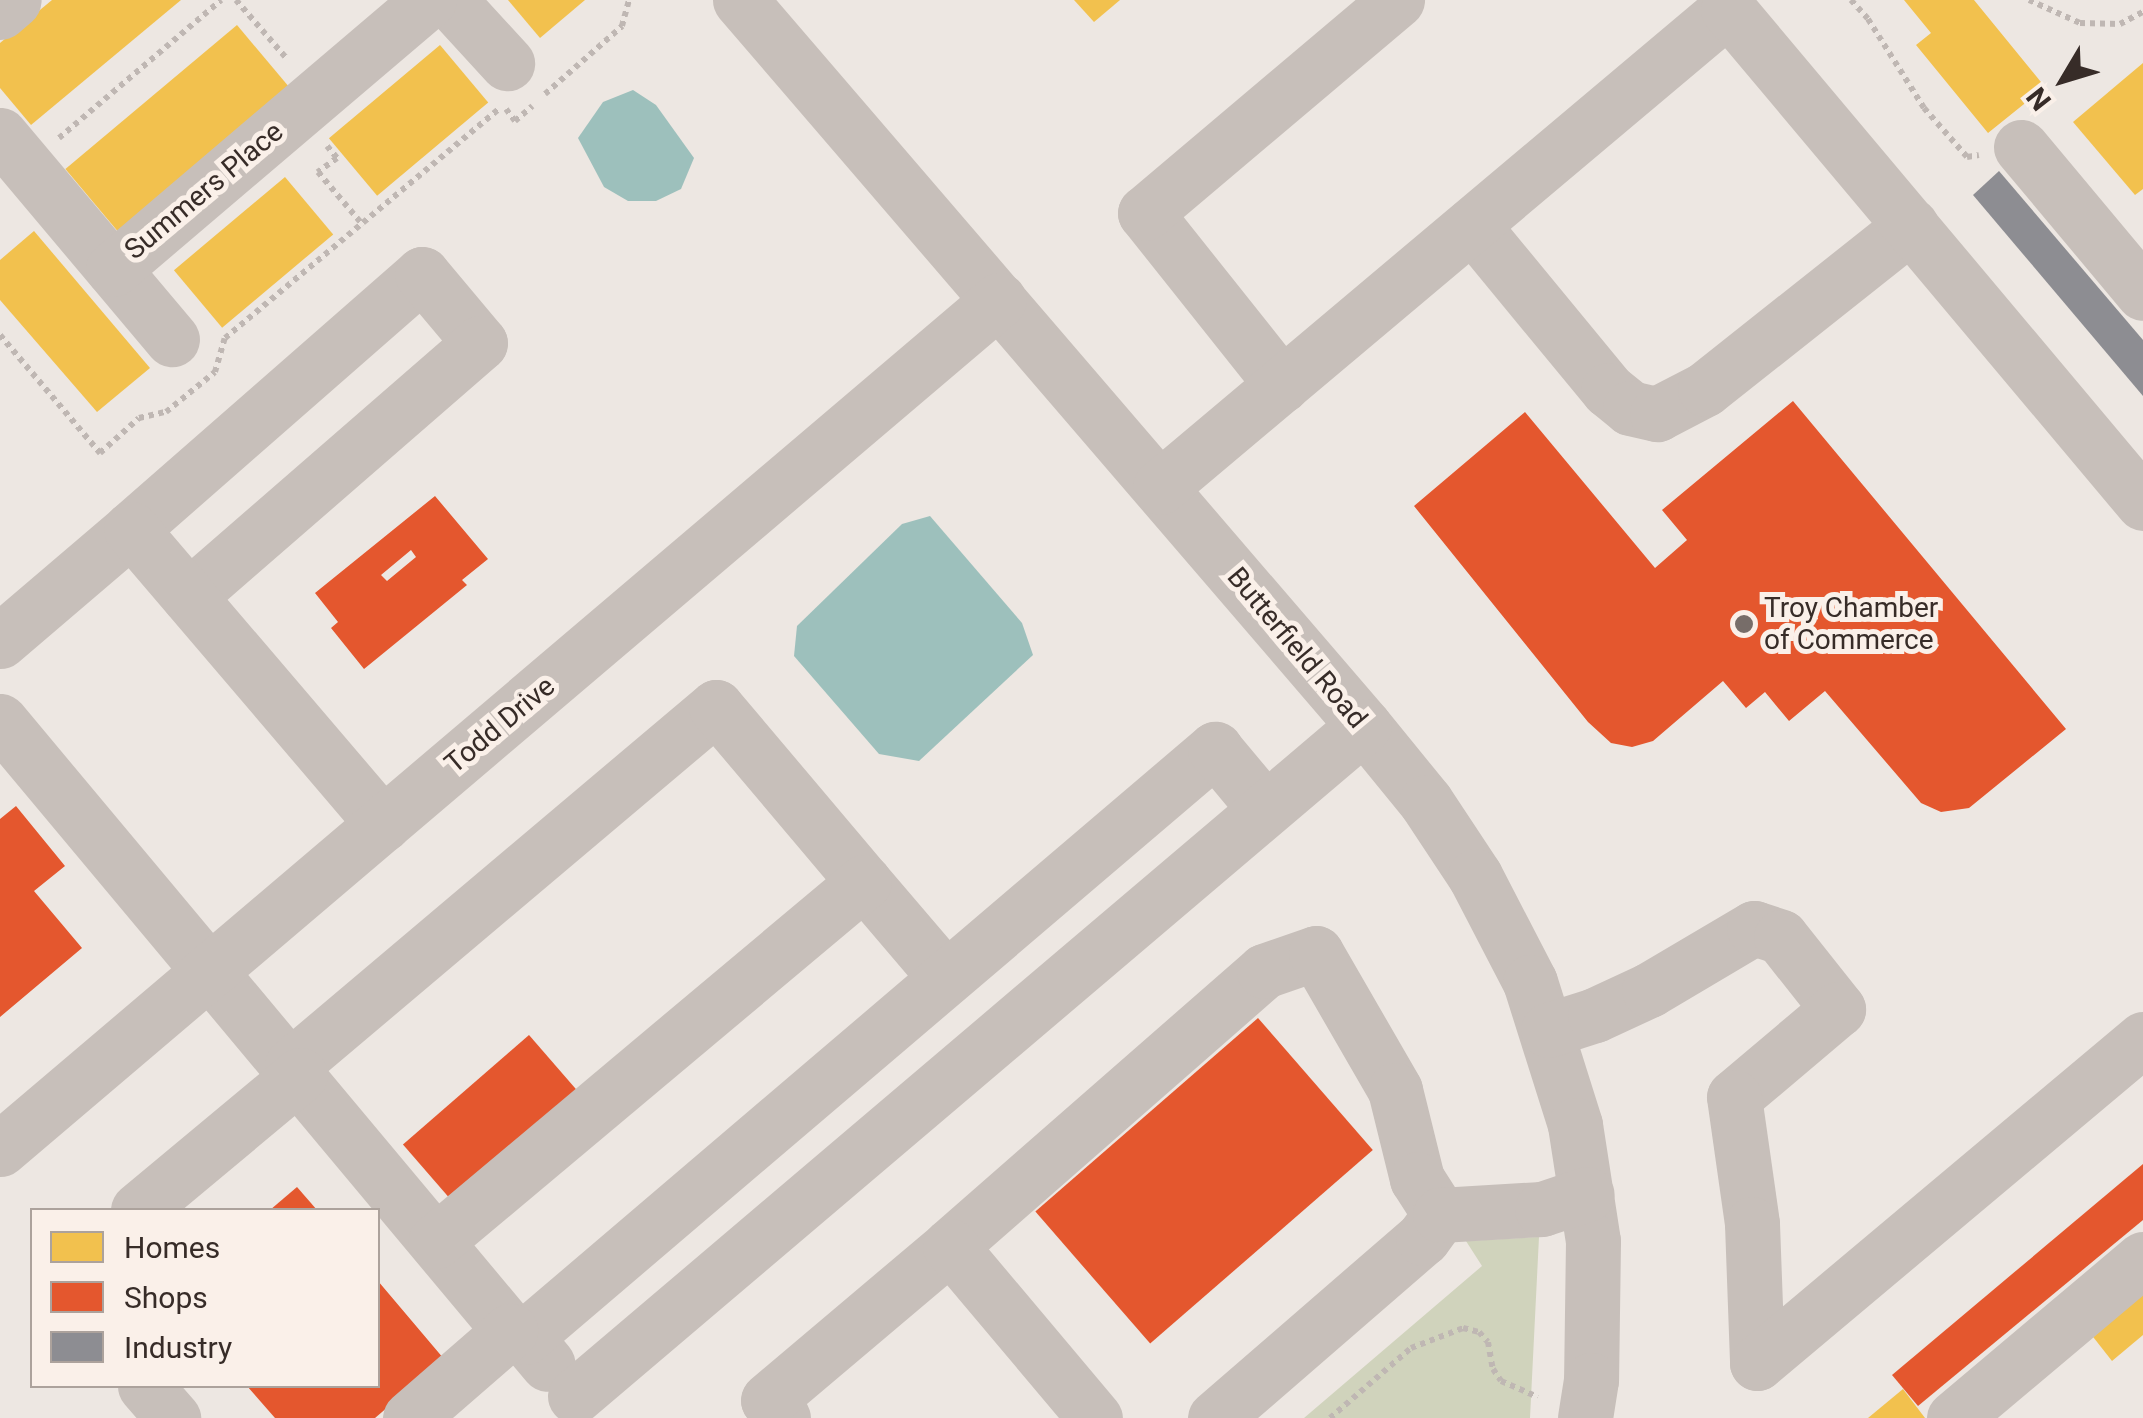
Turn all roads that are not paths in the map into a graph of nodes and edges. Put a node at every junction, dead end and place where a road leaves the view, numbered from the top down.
1 (14, 0) edge
2 (428, 0) edge
3 (450, 0) edge
4 (740, 0) edge
5 (1396, 0) edge
6 (1724, 5) edge
7 (0, 12) edge
8 (507, 62) dead end
9 (23, 142) edge
10 (2021, 147) road end
11 (1472, 225) junction
12 (1911, 226) junction
13 (113, 269) junction
14 (2143, 293) edge
15 (999, 300) junction
16 (172, 339) dead end
17 (1282, 385) junction
18 (1160, 487) junction
19 (2143, 503) edge
20 (131, 529) junction
21 (189, 596) junction
22 (0, 641) edge
23 (0, 721) edge
24 (1364, 726) junction
25 (1264, 809) junction
26 (383, 824) junction
27 (1062, 879) junction
28 (864, 882) junction
29 (1112, 939) junction
30 (210, 972) junction
31 (946, 978) junction
32 (1548, 1030) junction
33 (2143, 1039) edge
34 (296, 1070) junction
35 (0, 1149) edge
36 (1587, 1194) junction
37 (140, 1208) edge
38 (1440, 1214) junction
39 (436, 1241) junction
40 (950, 1246) junction
41 (2143, 1259) edge
42 (517, 1334) junction
43 (148, 1388) edge
44 (585, 1407) edge
45 (1562, 1408) edge
46 (172, 1418) edge
47 (410, 1418) edge
48 (783, 1418) edge
49 (1095, 1418) edge
50 (1215, 1418) edge
51 (1954, 1418) edge

1 - 7 street
2 - 13 street, Summers Place
3 - 8 street
4 - 15 street, Butterfield Road
5 - 17 street
6 - 11 street
6 - 12 street
9 - 13 street, Summers Place
10 - 14 street
11 - 12 street
11 - 17 street
12 - 19 street
13 - 16 street
15 - 18 street, Butterfield Road
15 - 26 street, Todd Drive
17 - 18 street
18 - 24 street, Butterfield Road
20 - 21 street
20 - 21 street
20 - 22 street
21 - 26 street
23 - 30 street
24 - 25 street
24 - 32 street, Butterfield Road
25 - 27 street
25 - 29 street
26 - 30 street, Todd Drive
27 - 29 street
27 - 31 street
28 - 31 street
28 - 34 street
28 - 39 street
29 - 44 street
30 - 34 street
30 - 35 street, Todd Drive
31 - 42 street
32 - 33 street
32 - 36 street, Butterfield Road
34 - 37 street
34 - 39 street
36 - 38 street
36 - 45 street, Butterfield Road
38 - 40 street
38 - 50 street
39 - 42 street
40 - 48 street
40 - 49 street
41 - 51 street
42 - 44 street
42 - 47 street
43 - 46 street

